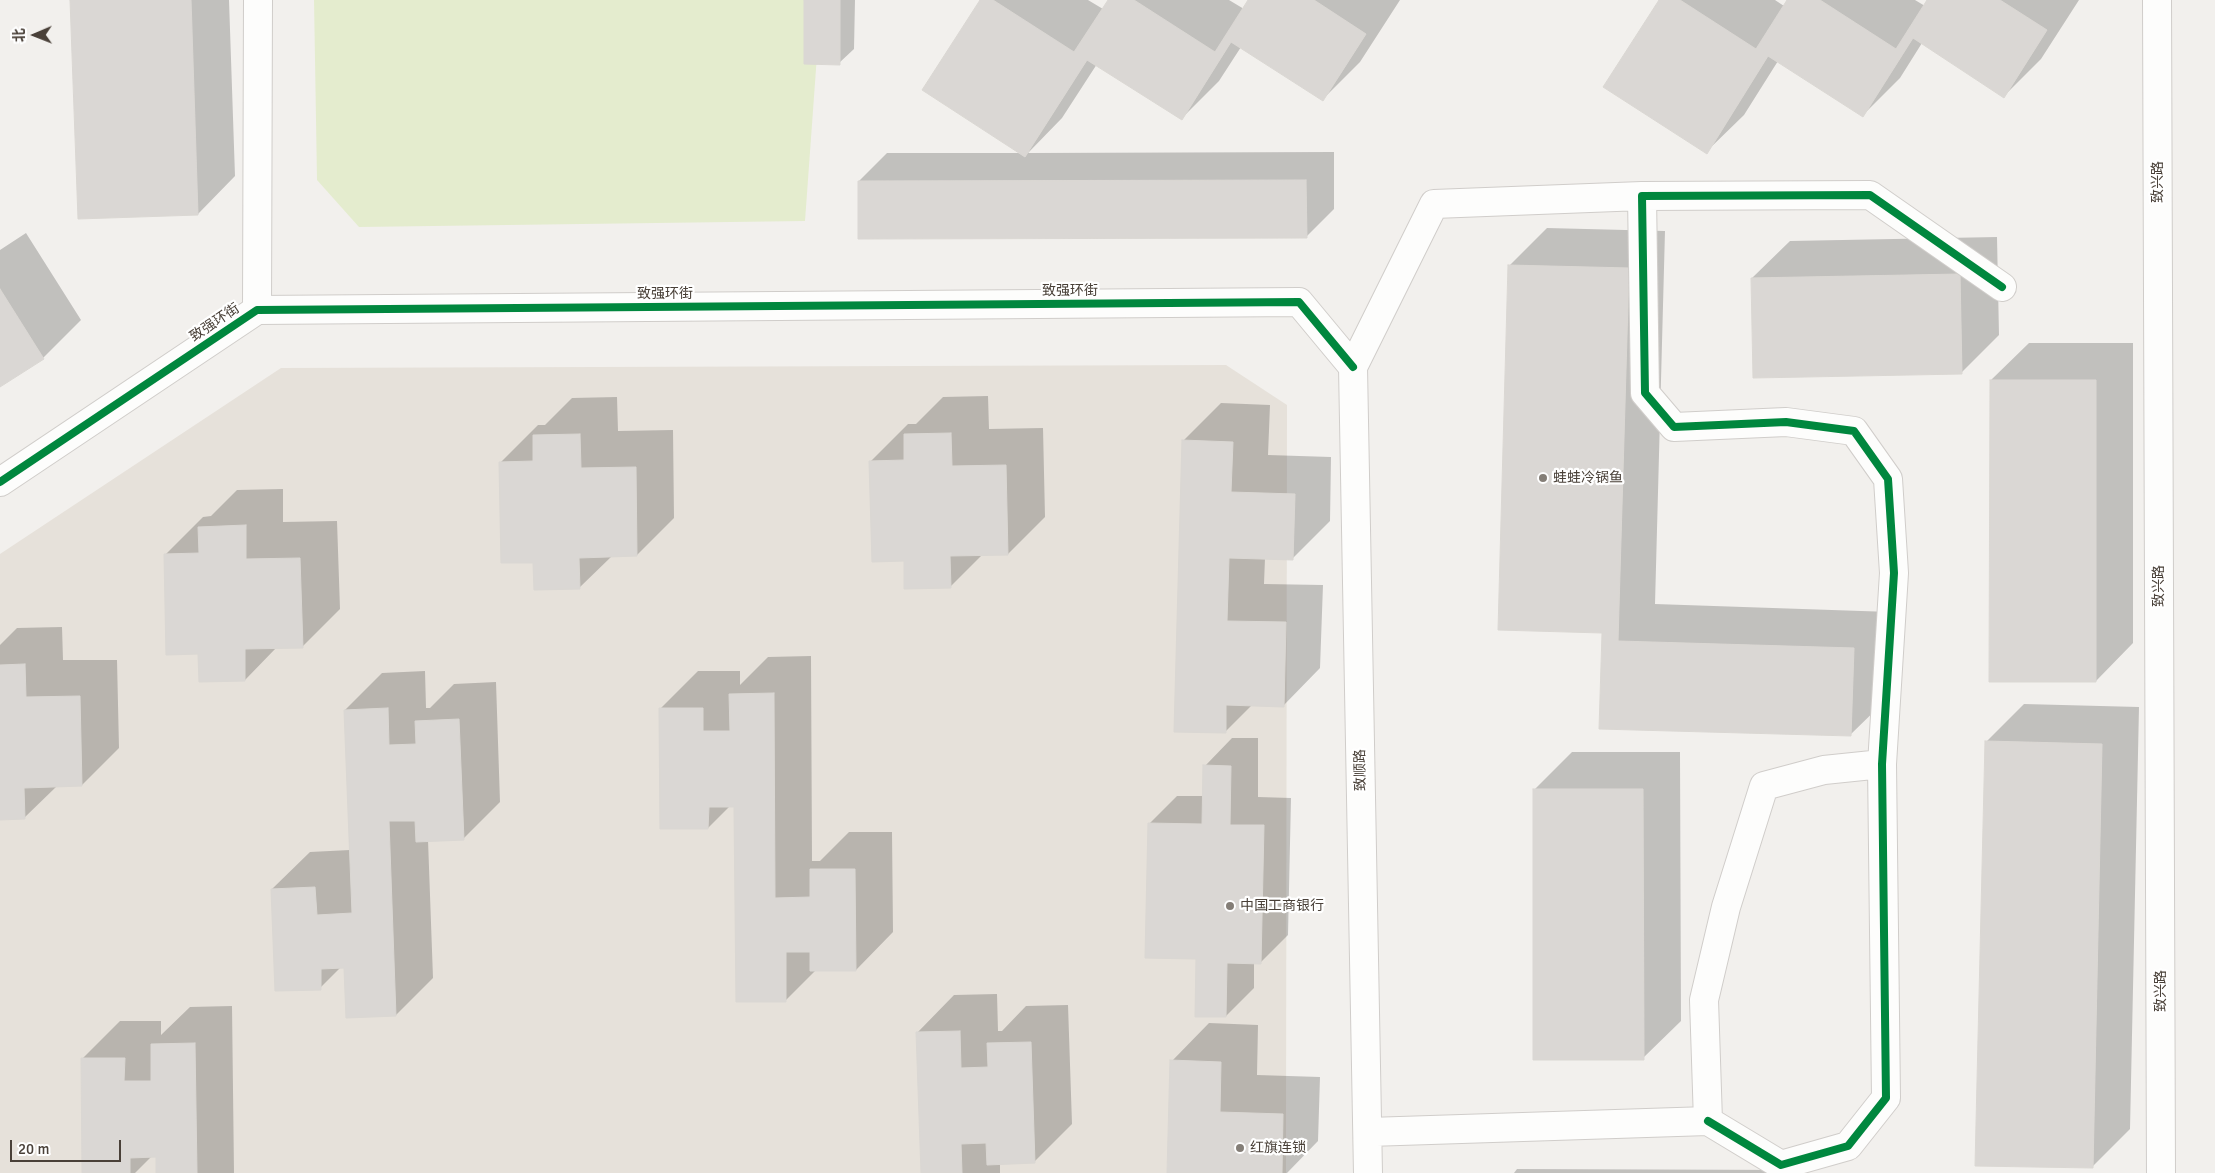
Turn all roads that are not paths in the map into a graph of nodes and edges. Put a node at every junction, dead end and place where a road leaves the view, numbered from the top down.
1 (258, 0) edge
2 (2157, 0) edge
3 (1642, 196) junction
4 (2002, 287) dead end
5 (257, 310) junction
6 (1353, 367) junction
7 (0, 482) edge
8 (1882, 764) junction
9 (1708, 1121) junction
10 (1368, 1132) junction
11 (1368, 1173) edge
12 (2161, 1173) edge

1 - 5 street
2 - 12 street, 致兴路
3 - 4 street
3 - 6 street
3 - 8 street
5 - 6 street, 致强环街
5 - 7 street, 致强环街
6 - 10 street, 致顺路
8 - 9 street
8 - 9 street
9 - 10 street
10 - 11 street, 致顺路

